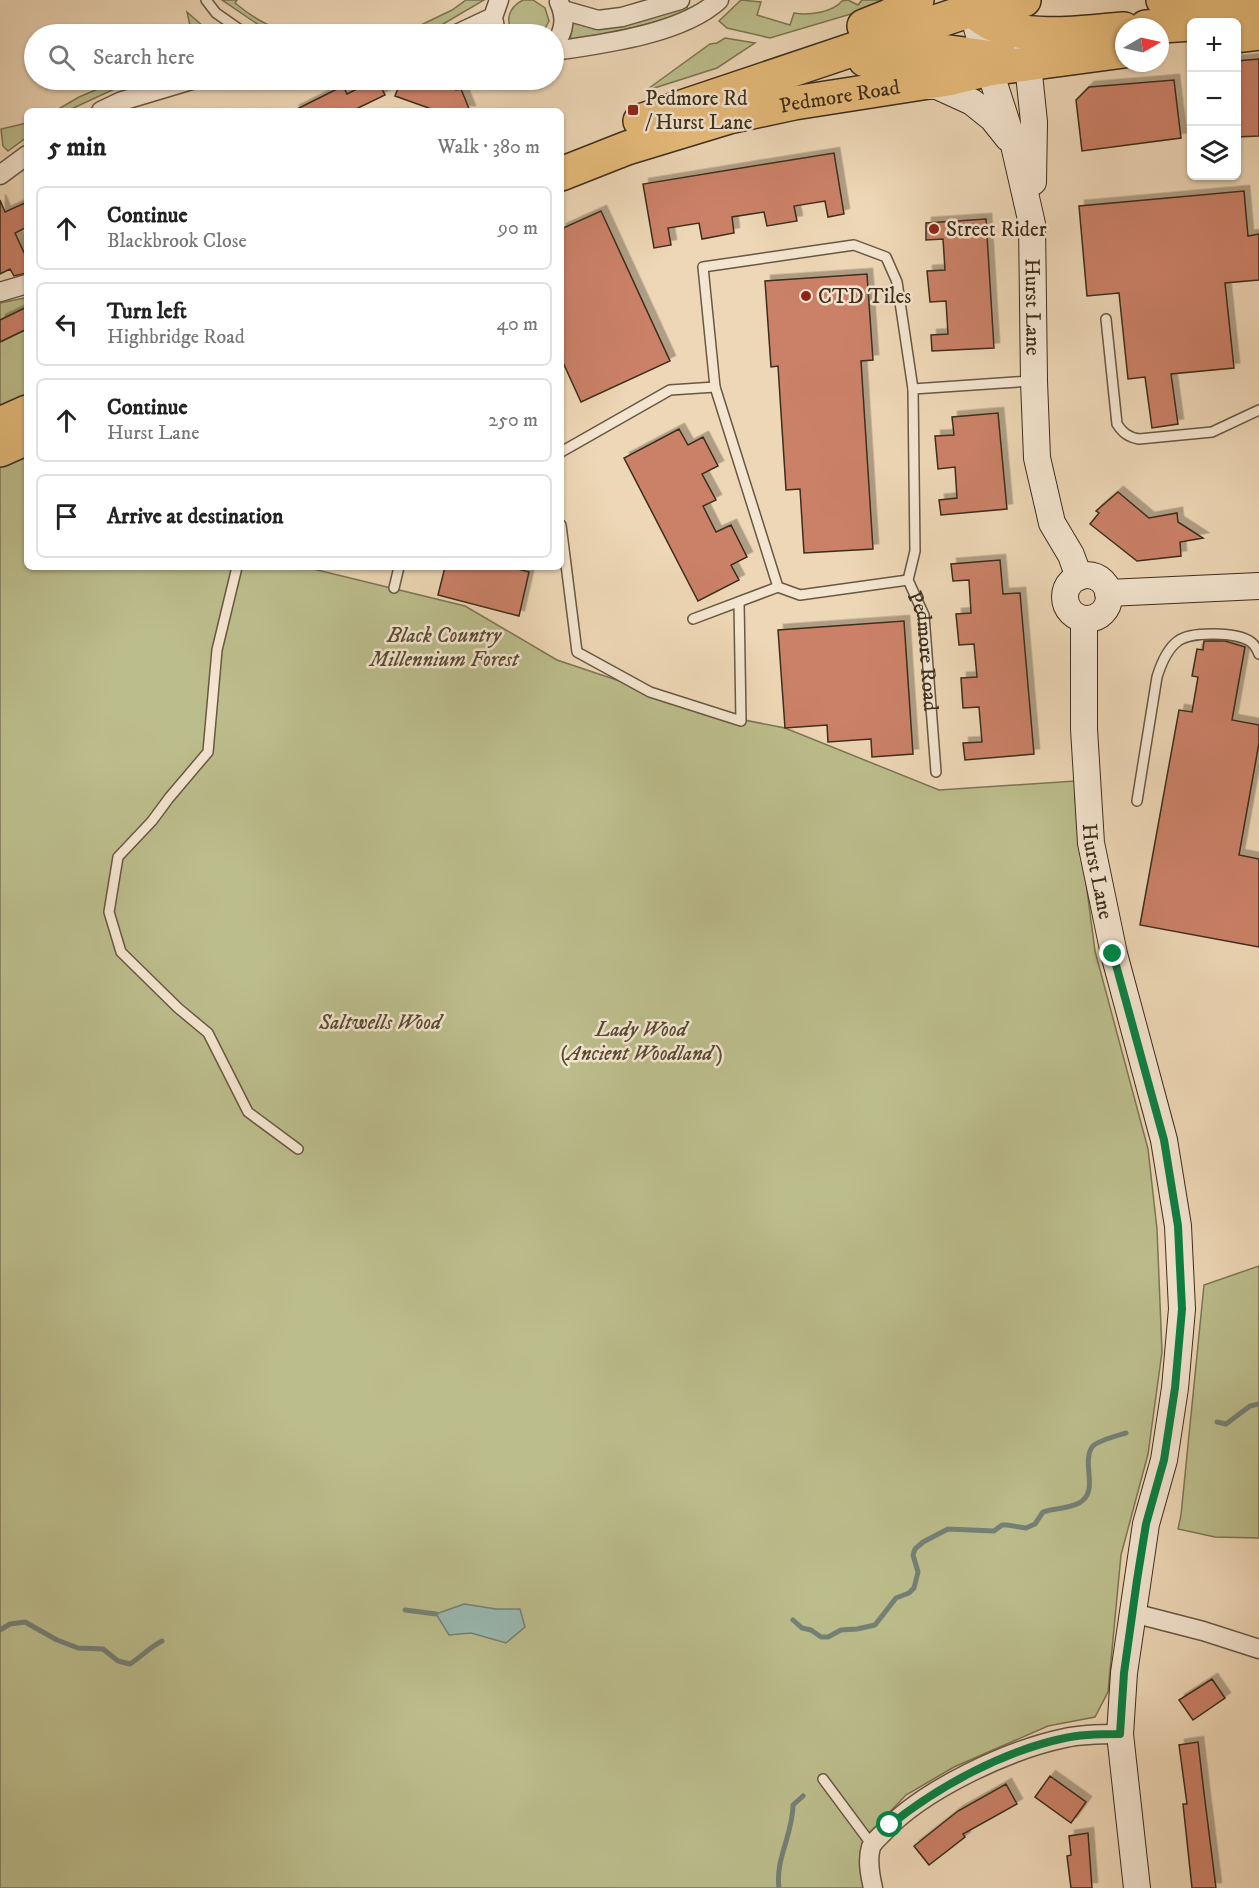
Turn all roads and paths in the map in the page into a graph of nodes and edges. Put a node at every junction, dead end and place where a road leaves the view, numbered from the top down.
1 (206, 0) edge
2 (680, 0) edge
3 (719, 0) edge
4 (917, 0) edge
5 (1163, 0) edge
6 (561, 5) edge
7 (1259, 5) edge
8 (496, 17) edge
9 (994, 22) edge
10 (232, 24) edge
11 (480, 24) edge
12 (563, 24) edge
13 (1187, 24) edge
14 (1241, 24) edge
15 (1259, 24) edge
16 (1169, 25) edge
17 (1115, 30) edge
18 (1259, 33) edge
19 (1241, 35) edge
20 (1187, 43) edge
21 (1169, 45) edge
22 (1027, 48) junction
23 (564, 49) edge
24 (1115, 51) edge
25 (896, 88) junction
26 (159, 90) edge
27 (718, 95) junction
28 (107, 108) edge
29 (1014, 145) junction
30 (564, 151) edge
31 (24, 156) edge
32 (564, 173) edge
33 (0, 175) edge
34 (1032, 224) junction
35 (24, 285) edge
36 (0, 292) edge
37 (1106, 319) dead end
38 (1034, 381) junction
39 (715, 387) junction
40 (913, 389) junction
41 (1259, 410) edge
42 (24, 413) edge
43 (0, 424) edge
44 (24, 439) edge
45 (0, 450) edge
46 (564, 450) edge
47 (564, 549) edge
48 (236, 570) edge
49 (398, 570) edge
50 (1079, 577) junction
51 (908, 580) junction
52 (778, 586) junction
53 (1259, 586) edge
54 (394, 588) dead end
55 (1108, 593) junction
56 (739, 602) junction
57 (693, 619) dead end
58 (1084, 620) junction
59 (1259, 654) edge
60 (936, 772) dead end
61 (1137, 801) dead end
62 (298, 1149) dead end
63 (1133, 1613) junction
64 (1259, 1649) edge
65 (1120, 1734) junction
66 (823, 1779) dead end
67 (872, 1845) junction
68 (873, 1888) edge
69 (1137, 1888) edge

1 - 10 lane
2 - 6 street
3 - 23 street
4 - 27 highway
5 - 7 highway
6 - 12 street
8 - 11 street
9 - 22 highway
9 - 22 highway, Pedmore Road
9 - 25 highway, Pedmore Road
9 - 27 highway, Pedmore Road
9 - 27 highway
9 - 29 street, Hurst Lane
13 - 16 highway
14 - 15 highway
17 - 22 highway
18 - 19 highway
20 - 21 highway
22 - 24 highway, Pedmore Road
22 - 34 street
25 - 29 street
25 - 32 highway, Pedmore Road
26 - 28 street
27 - 30 highway, Pedmore Road
29 - 34 street, Hurst Lane
31 - 33 street
34 - 38 street, Hurst Lane
35 - 36 street
37 - 41 lane
38 - 40 lane
38 - 50 street, Hurst Lane
39 - 40 lane, Pedmore Road
39 - 46 lane
39 - 52 lane
40 - 51 lane, Pedmore Road
42 - 43 highway
44 - 45 highway
47 - 56 lane
48 - 62 lane
49 - 54 lane
50 - 55 street
50 - 58 street
51 - 52 lane
51 - 60 lane, Pedmore Road
52 - 56 lane
53 - 55 street
55 - 58 street
56 - 57 lane
58 - 63 street, Hurst Lane
59 - 61 lane
63 - 64 street
63 - 65 street, Hurst Lane
65 - 67 street
65 - 69 street, Hurst Lane
66 - 67 lane
67 - 68 street

